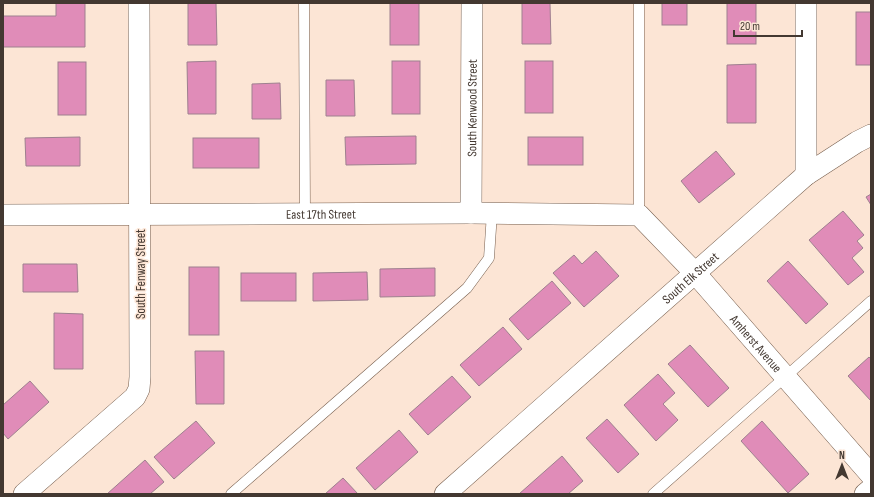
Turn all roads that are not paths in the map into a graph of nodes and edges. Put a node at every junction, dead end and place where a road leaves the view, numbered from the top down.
1 (139, 3) edge
2 (304, 3) edge
3 (472, 3) edge
4 (639, 3) edge
5 (806, 3) edge
6 (871, 135) edge
7 (806, 176) junction
8 (471, 213) junction
9 (492, 213) junction
10 (140, 214) junction
11 (305, 214) junction
12 (3, 215) edge
13 (639, 215) junction
14 (695, 273) junction
15 (871, 301) edge
16 (786, 377) junction
17 (871, 476) edge
18 (871, 489) edge
19 (24, 494) edge
20 (231, 494) edge
21 (444, 494) edge
22 (653, 494) edge
23 (865, 494) edge

1 - 10 street, South Fenway Street
2 - 11 lane
3 - 8 street, South Kenwood Street
4 - 13 lane
5 - 7 street
6 - 7 street, South Elk Street
7 - 14 street, South Elk Street
8 - 9 street, East 17th Street
8 - 11 street, East 17th Street
9 - 13 street, East 17th Street
9 - 20 lane
10 - 11 street, East 17th Street
10 - 12 street, East 17th Street
10 - 19 street, South Fenway Street
13 - 14 street, Amherst Avenue
14 - 16 street, Amherst Avenue
14 - 21 street, South Elk Street
15 - 16 lane
16 - 17 street, Amherst Avenue
16 - 22 lane
18 - 23 street

